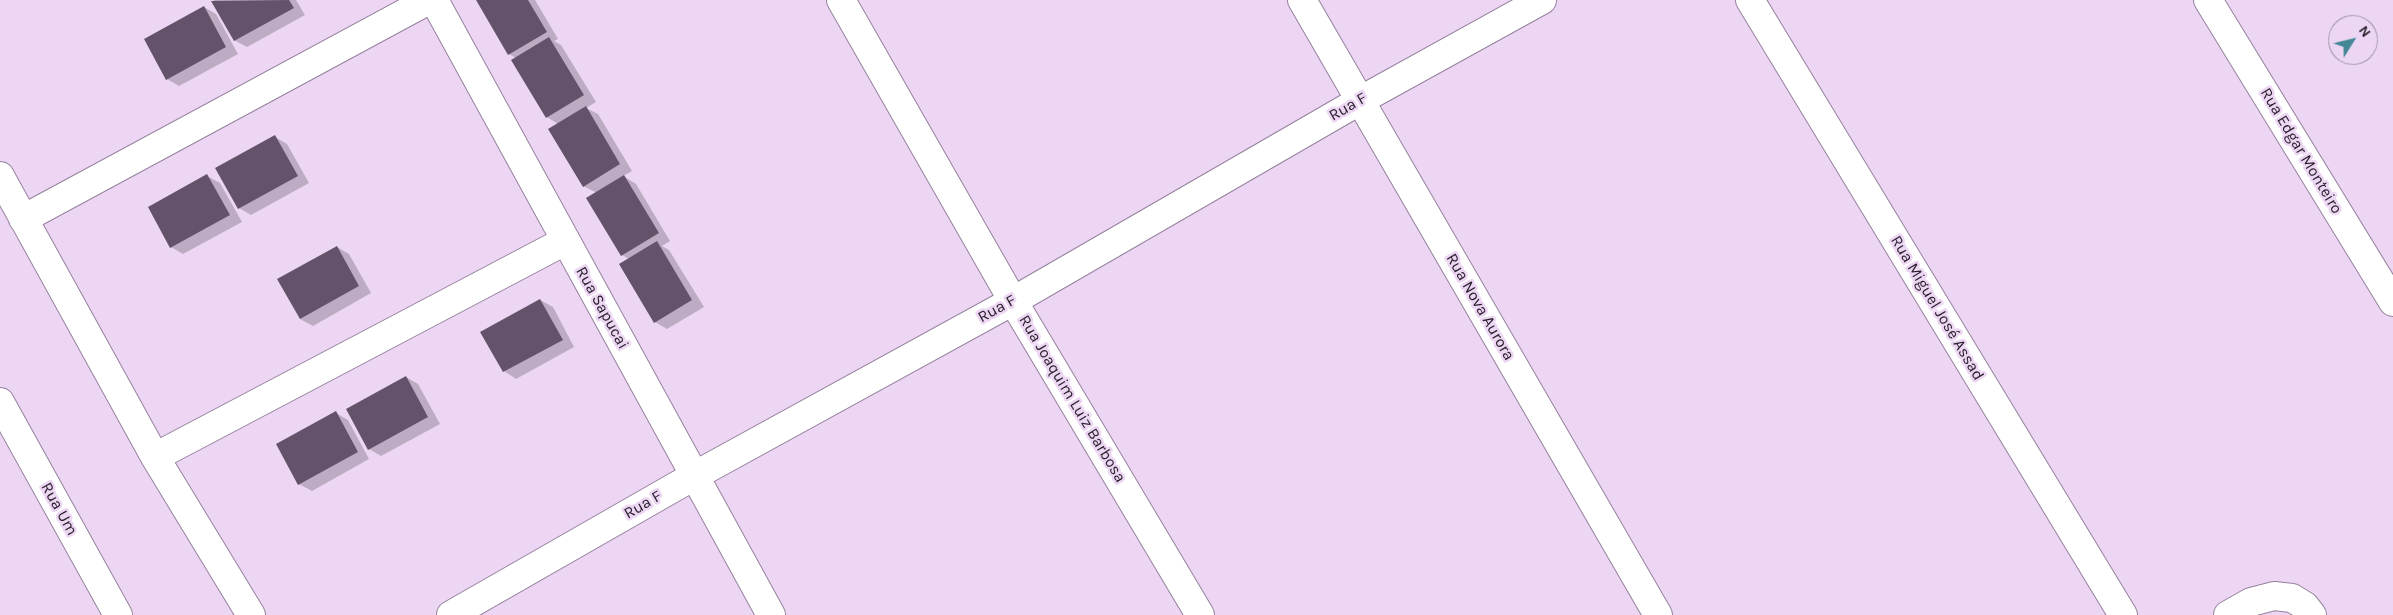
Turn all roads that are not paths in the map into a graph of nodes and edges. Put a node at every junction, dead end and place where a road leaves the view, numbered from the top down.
1 (429, 0) edge
2 (434, 0) edge
3 (841, 0) edge
4 (1302, 0) edge
5 (1542, 0) edge
6 (1750, 0) edge
7 (2208, 0) edge
8 (1361, 100) junction
9 (0, 176) edge
10 (23, 219) junction
11 (565, 240) junction
12 (1014, 301) junction
13 (2393, 302) edge
14 (0, 402) edge
15 (154, 457) junction
16 (694, 476) junction
17 (2239, 608) edge
18 (118, 615) edge
19 (251, 615) edge
20 (450, 615) edge
21 (771, 615) edge
22 (1200, 615) edge
23 (1658, 615) edge
24 (2123, 615) edge
25 (2312, 615) edge

1 - 10 street
2 - 11 street, Rua Sapucai
3 - 12 street, Rua Joaquim Luiz Barbosa
4 - 8 street, Rua Nova Aurora
5 - 8 street, Rua F
6 - 24 street, Rua Miguel José Assad
7 - 13 street, Rua Edgar Monteiro
8 - 12 street, Rua F
8 - 23 street, Rua Nova Aurora
9 - 10 street
10 - 15 street
11 - 15 street
11 - 16 street, Rua Sapucai
12 - 16 street, Rua F
12 - 22 street, Rua Joaquim Luiz Barbosa
14 - 18 street, Rua Um
15 - 19 street
16 - 20 street, Rua F
16 - 21 street, Rua Sapucai
17 - 25 street

